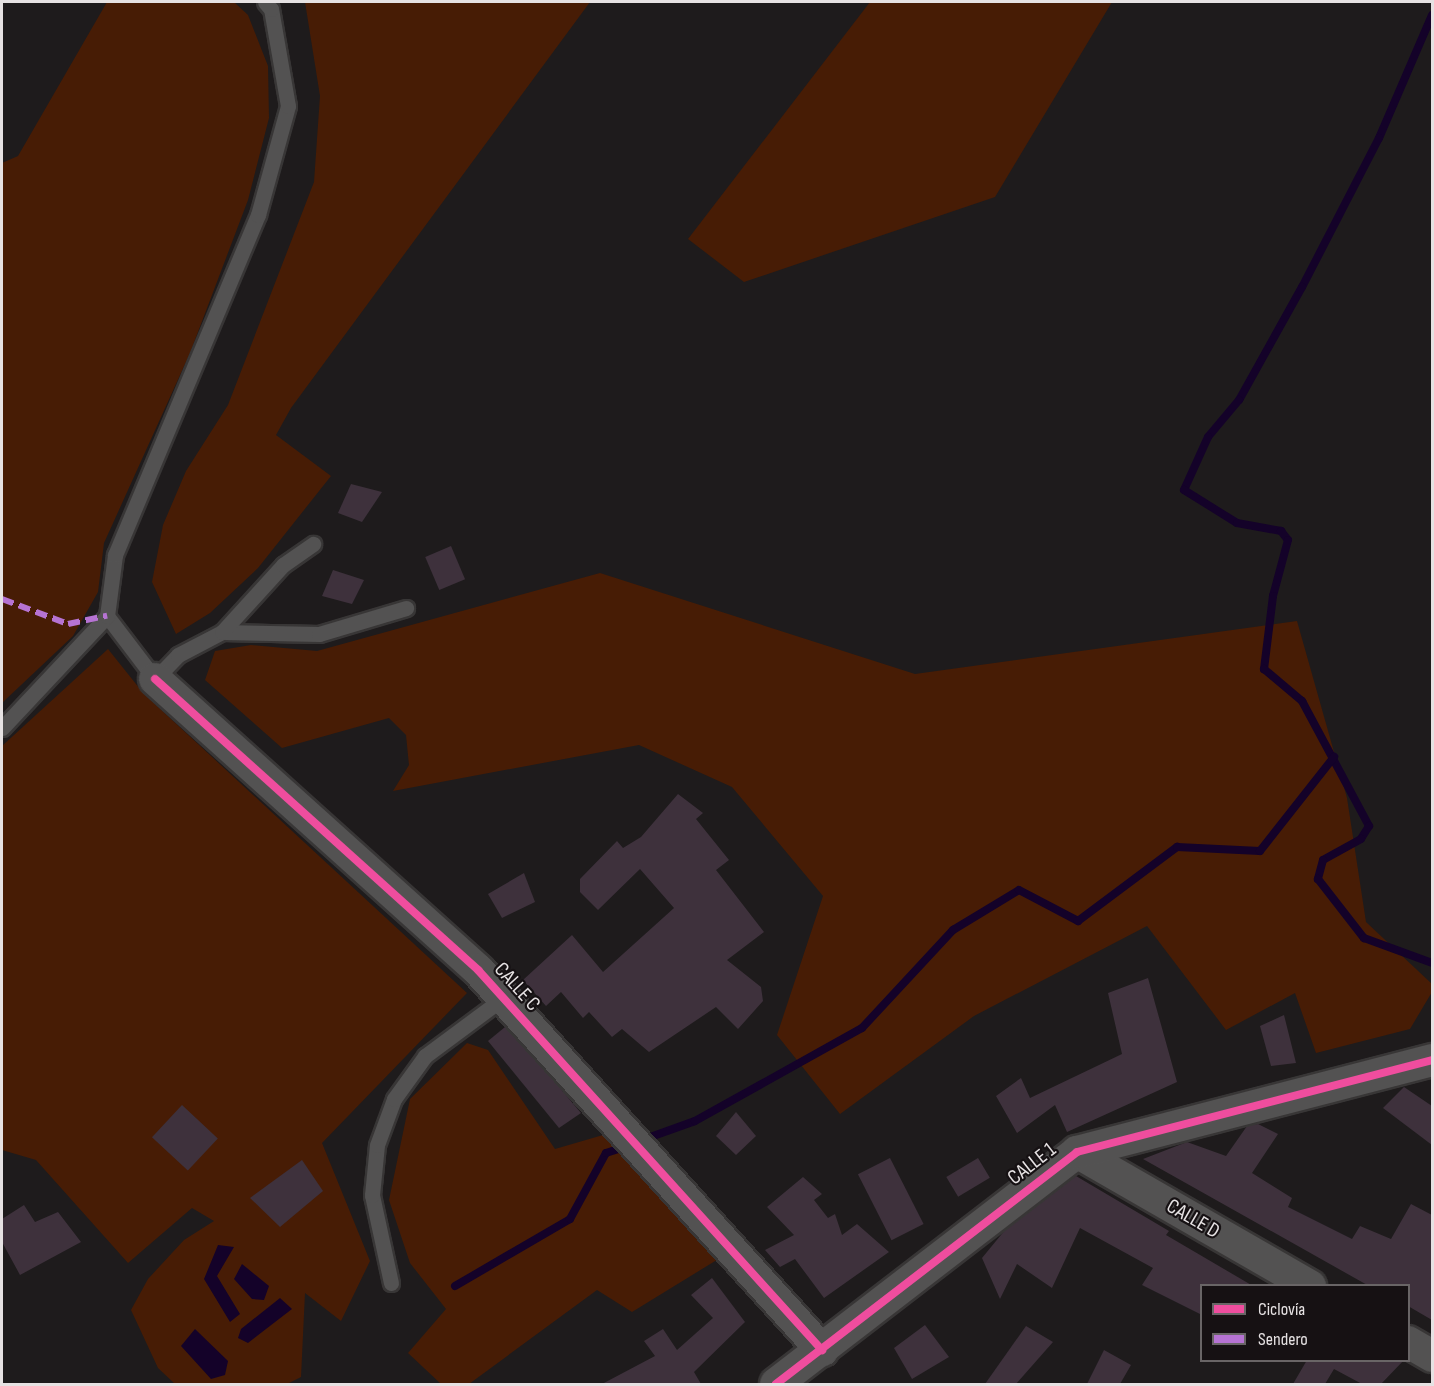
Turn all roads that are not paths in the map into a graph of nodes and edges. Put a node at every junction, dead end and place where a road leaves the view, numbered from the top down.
1 (265, 2) edge
2 (313, 544) dead end
3 (406, 608) dead end
4 (107, 616) junction
5 (222, 632) junction
6 (155, 679) junction
7 (2, 728) edge
8 (503, 999) junction
9 (1432, 1060) edge
10 (1077, 1152) junction
11 (391, 1283) dead end
12 (1307, 1284) edge
13 (1410, 1343) edge
14 (822, 1350) junction
15 (1432, 1356) edge
16 (789, 1381) edge

1 - 4 lane
2 - 5 lane
3 - 5 lane
4 - 6 lane
4 - 7 lane
5 - 6 lane
6 - 8 street, CALLE C
8 - 11 lane
8 - 14 street, CALLE C
9 - 10 street, CALLE 1
10 - 12 street, CALLE D
10 - 14 street, CALLE 1
13 - 15 street
14 - 16 street, CALLE 1

